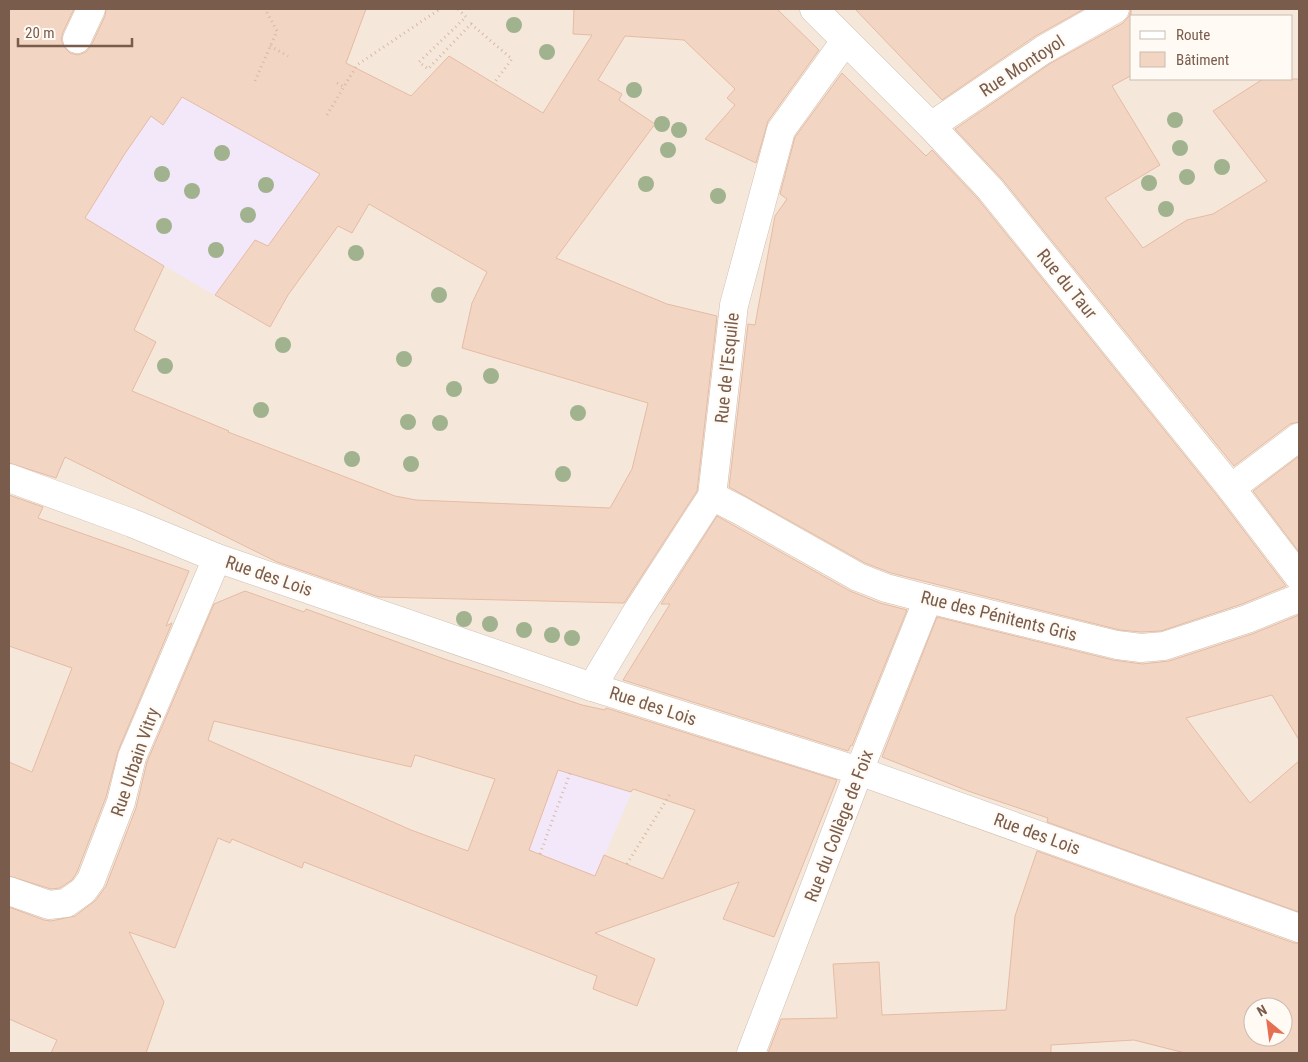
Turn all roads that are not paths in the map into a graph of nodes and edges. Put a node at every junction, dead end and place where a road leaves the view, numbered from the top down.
1 (91, 9) edge
2 (814, 9) edge
3 (1115, 9) edge
4 (76, 39) dead end
5 (845, 41) junction
6 (931, 126) junction
7 (1299, 437) edge
8 (9, 478) edge
9 (1231, 488) junction
10 (712, 496) junction
11 (217, 558) junction
12 (1299, 577) edge
13 (1299, 598) edge
14 (928, 599) junction
15 (592, 687) junction
16 (859, 771) junction
17 (9, 892) edge
18 (1299, 928) edge
19 (751, 1053) edge

1 - 4 street
2 - 5 street, Rue du Taur
3 - 6 street, Rue Montoyol
5 - 6 street, Rue du Taur
5 - 10 street, Rue de l'Esquile
6 - 9 street, Rue du Taur
7 - 9 street
8 - 11 street, Rue des Lois
9 - 12 street, Rue du Taur
10 - 14 street, Rue des Pénitents Gris
10 - 15 street, Rue de l'Esquile
11 - 15 street, Rue des Lois
11 - 17 street, Rue Urbain Vitry
13 - 14 street, Rue des Pénitents Gris
14 - 16 street, Rue du Collège de Foix
15 - 16 street, Rue des Lois
16 - 18 street, Rue des Lois
16 - 19 street, Rue du Collège de Foix

